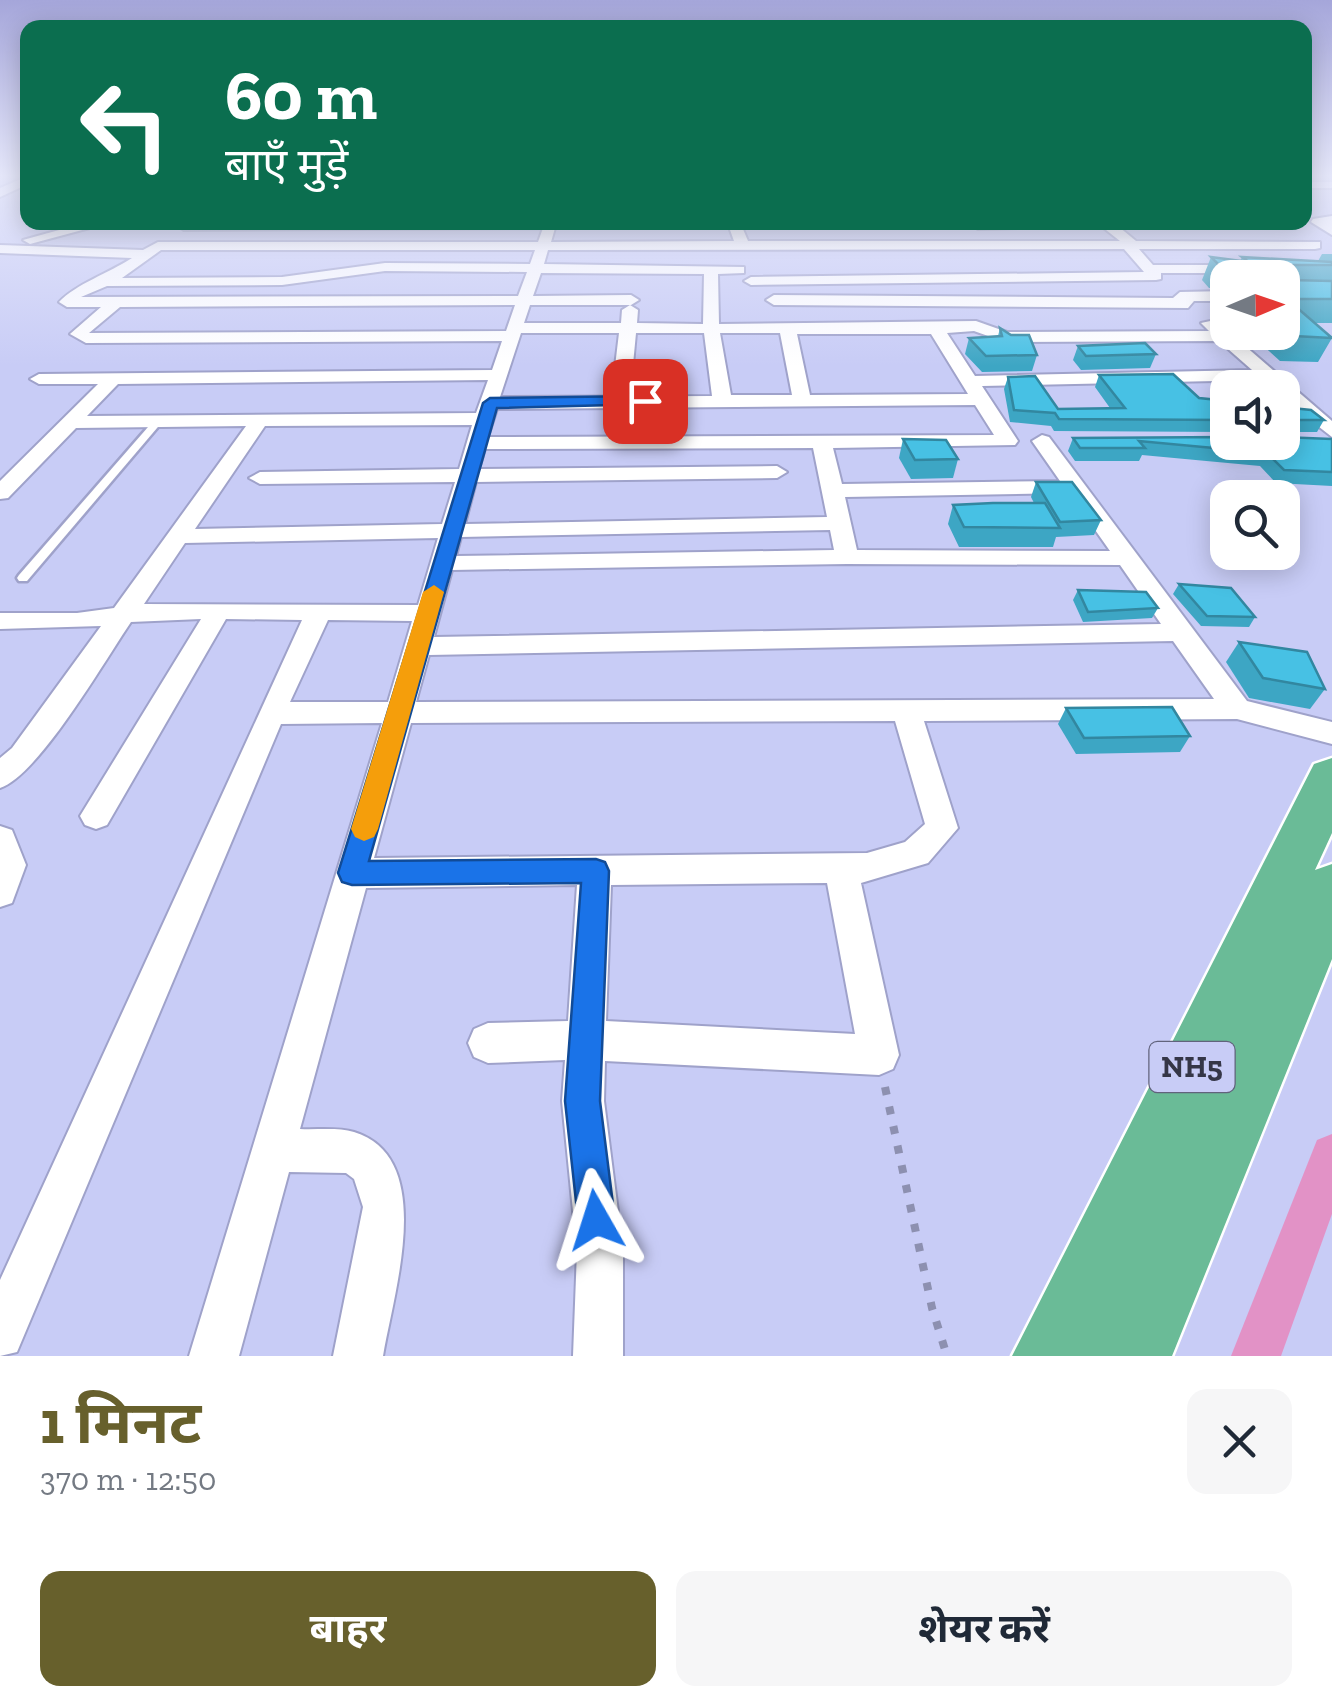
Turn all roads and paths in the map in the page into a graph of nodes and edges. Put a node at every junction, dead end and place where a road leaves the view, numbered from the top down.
1 (36, 239) edge
2 (166, 239) edge
3 (740, 239) edge
4 (858, 239) edge
5 (868, 239) edge
6 (929, 239) edge
7 (1127, 239) edge
8 (545, 240) edge
9 (932, 244) junction
10 (1133, 244) junction
11 (742, 245) junction
12 (324, 246) junction
13 (1314, 246) dead end
14 (0, 248) edge
15 (152, 250) junction
16 (130, 262) junction
17 (639, 270) junction
18 (711, 270) junction
19 (1210, 270) edge
20 (1153, 272) junction
21 (956, 277) junction
22 (311, 279) junction
23 (106, 282) junction
24 (1210, 298) edge
25 (630, 300) junction
26 (774, 300) dead end
27 (1184, 300) junction
28 (293, 301) junction
29 (970, 301) junction
30 (116, 302) junction
31 (516, 321) junction
32 (1210, 325) edge
33 (787, 326) junction
34 (976, 326) junction
35 (629, 327) junction
36 (712, 328) junction
37 (936, 329) junction
38 (1210, 336) edge
39 (1238, 350) edge
40 (1262, 370) edge
41 (623, 376) dead end
42 (115, 377) junction
43 (39, 379) dead end
44 (1210, 385) edge
45 (975, 390) junction
46 (722, 400) junction
47 (802, 400) junction
48 (1300, 409) edge
49 (487, 410) junction
50 (260, 420) junction
51 (158, 421) junction
52 (70, 422) junction
53 (1326, 438) edge
54 (1008, 441) junction
55 (822, 442) junction
56 (776, 472) dead end
57 (468, 474) junction
58 (260, 478) dead end
59 (1075, 486) junction
60 (834, 491) junction
61 (0, 493) edge
62 (840, 523) junction
63 (452, 528) junction
64 (178, 536) junction
65 (847, 557) junction
66 (1130, 558) junction
67 (442, 563) junction
68 (23, 578) dead end
69 (218, 611) junction
70 (319, 612) junction
71 (428, 613) junction
72 (122, 616) junction
73 (0, 621) edge
74 (1182, 632) junction
75 (418, 646) junction
76 (906, 708) junction
77 (1237, 709) junction
78 (398, 711) junction
79 (271, 714) junction
80 (1332, 732) edge
81 (0, 776) edge
82 (1332, 778) edge
83 (96, 816) dead end
84 (0, 840) edge
85 (841, 868) junction
86 (596, 871) junction
87 (352, 873) junction
88 (1332, 889) edge
89 (0, 892) edge
90 (584, 1040) junction
91 (488, 1042) dead end
92 (879, 1055) junction
93 (272, 1150) junction
94 (0, 1334) edge
95 (214, 1356) edge
96 (358, 1356) edge
97 (598, 1356) edge
98 (947, 1356) edge
99 (1053, 1356) edge
100 (1131, 1356) edge

1 - 14 street
2 - 15 street
3 - 11 street
4 - 11 street
5 - 9 street
6 - 9 street
7 - 10 street
8 - 11 street
8 - 12 street
8 - 17 street
8 - 22 street
8 - 31 street
9 - 10 street
9 - 21 street
10 - 13 street
10 - 20 street
12 - 15 street
12 - 16 street
14 - 15 street
15 - 16 street
16 - 23 street
17 - 18 street
17 - 25 street
18 - 21 street
18 - 36 street
19 - 20 street
20 - 21 street
20 - 27 street
21 - 29 street
22 - 23 street
22 - 28 street
23 - 30 street
24 - 27 street
25 - 31 street
25 - 35 street
26 - 29 street
27 - 29 street
27 - 32 street
28 - 30 street
28 - 31 street
29 - 34 street
30 - 31 street
31 - 35 street
31 - 49 street
33 - 36 street
33 - 37 street
33 - 47 street
34 - 37 street
34 - 38 street
35 - 36 street
35 - 41 street
36 - 46 street
37 - 45 street
39 - 40 street
42 - 43 street
42 - 49 street
42 - 52 street
44 - 45 street
45 - 47 street
45 - 54 street
46 - 47 street
46 - 49 street
48 - 53 street
49 - 50 street
49 - 55 street
49 - 57 street
50 - 51 street
50 - 64 street
51 - 52 street
51 - 68 lane
52 - 61 street
54 - 55 street
54 - 59 street
55 - 60 street
56 - 57 street
57 - 58 street
57 - 63 street
59 - 60 street
59 - 66 street
60 - 62 street
62 - 63 street
62 - 65 street
63 - 64 street
63 - 67 street
64 - 72 street
65 - 66 street
65 - 67 street
66 - 74 street
67 - 71 street
69 - 70 street
69 - 72 street
69 - 83 street
70 - 71 street
70 - 79 street
71 - 75 street
72 - 73 street
72 - 81 street
74 - 75 street
74 - 77 street
75 - 78 street
76 - 77 street
76 - 78 street
76 - 85 street
77 - 80 street
78 - 79 street
78 - 87 street
79 - 94 street
82 - 99 highway, NH5
84 - 89 street
85 - 86 street
85 - 92 street
86 - 87 street
86 - 90 street
87 - 93 street
88 - 100 highway, NH5
90 - 91 street
90 - 92 street
90 - 97 street
92 - 98 path
93 - 95 street
93 - 96 street

